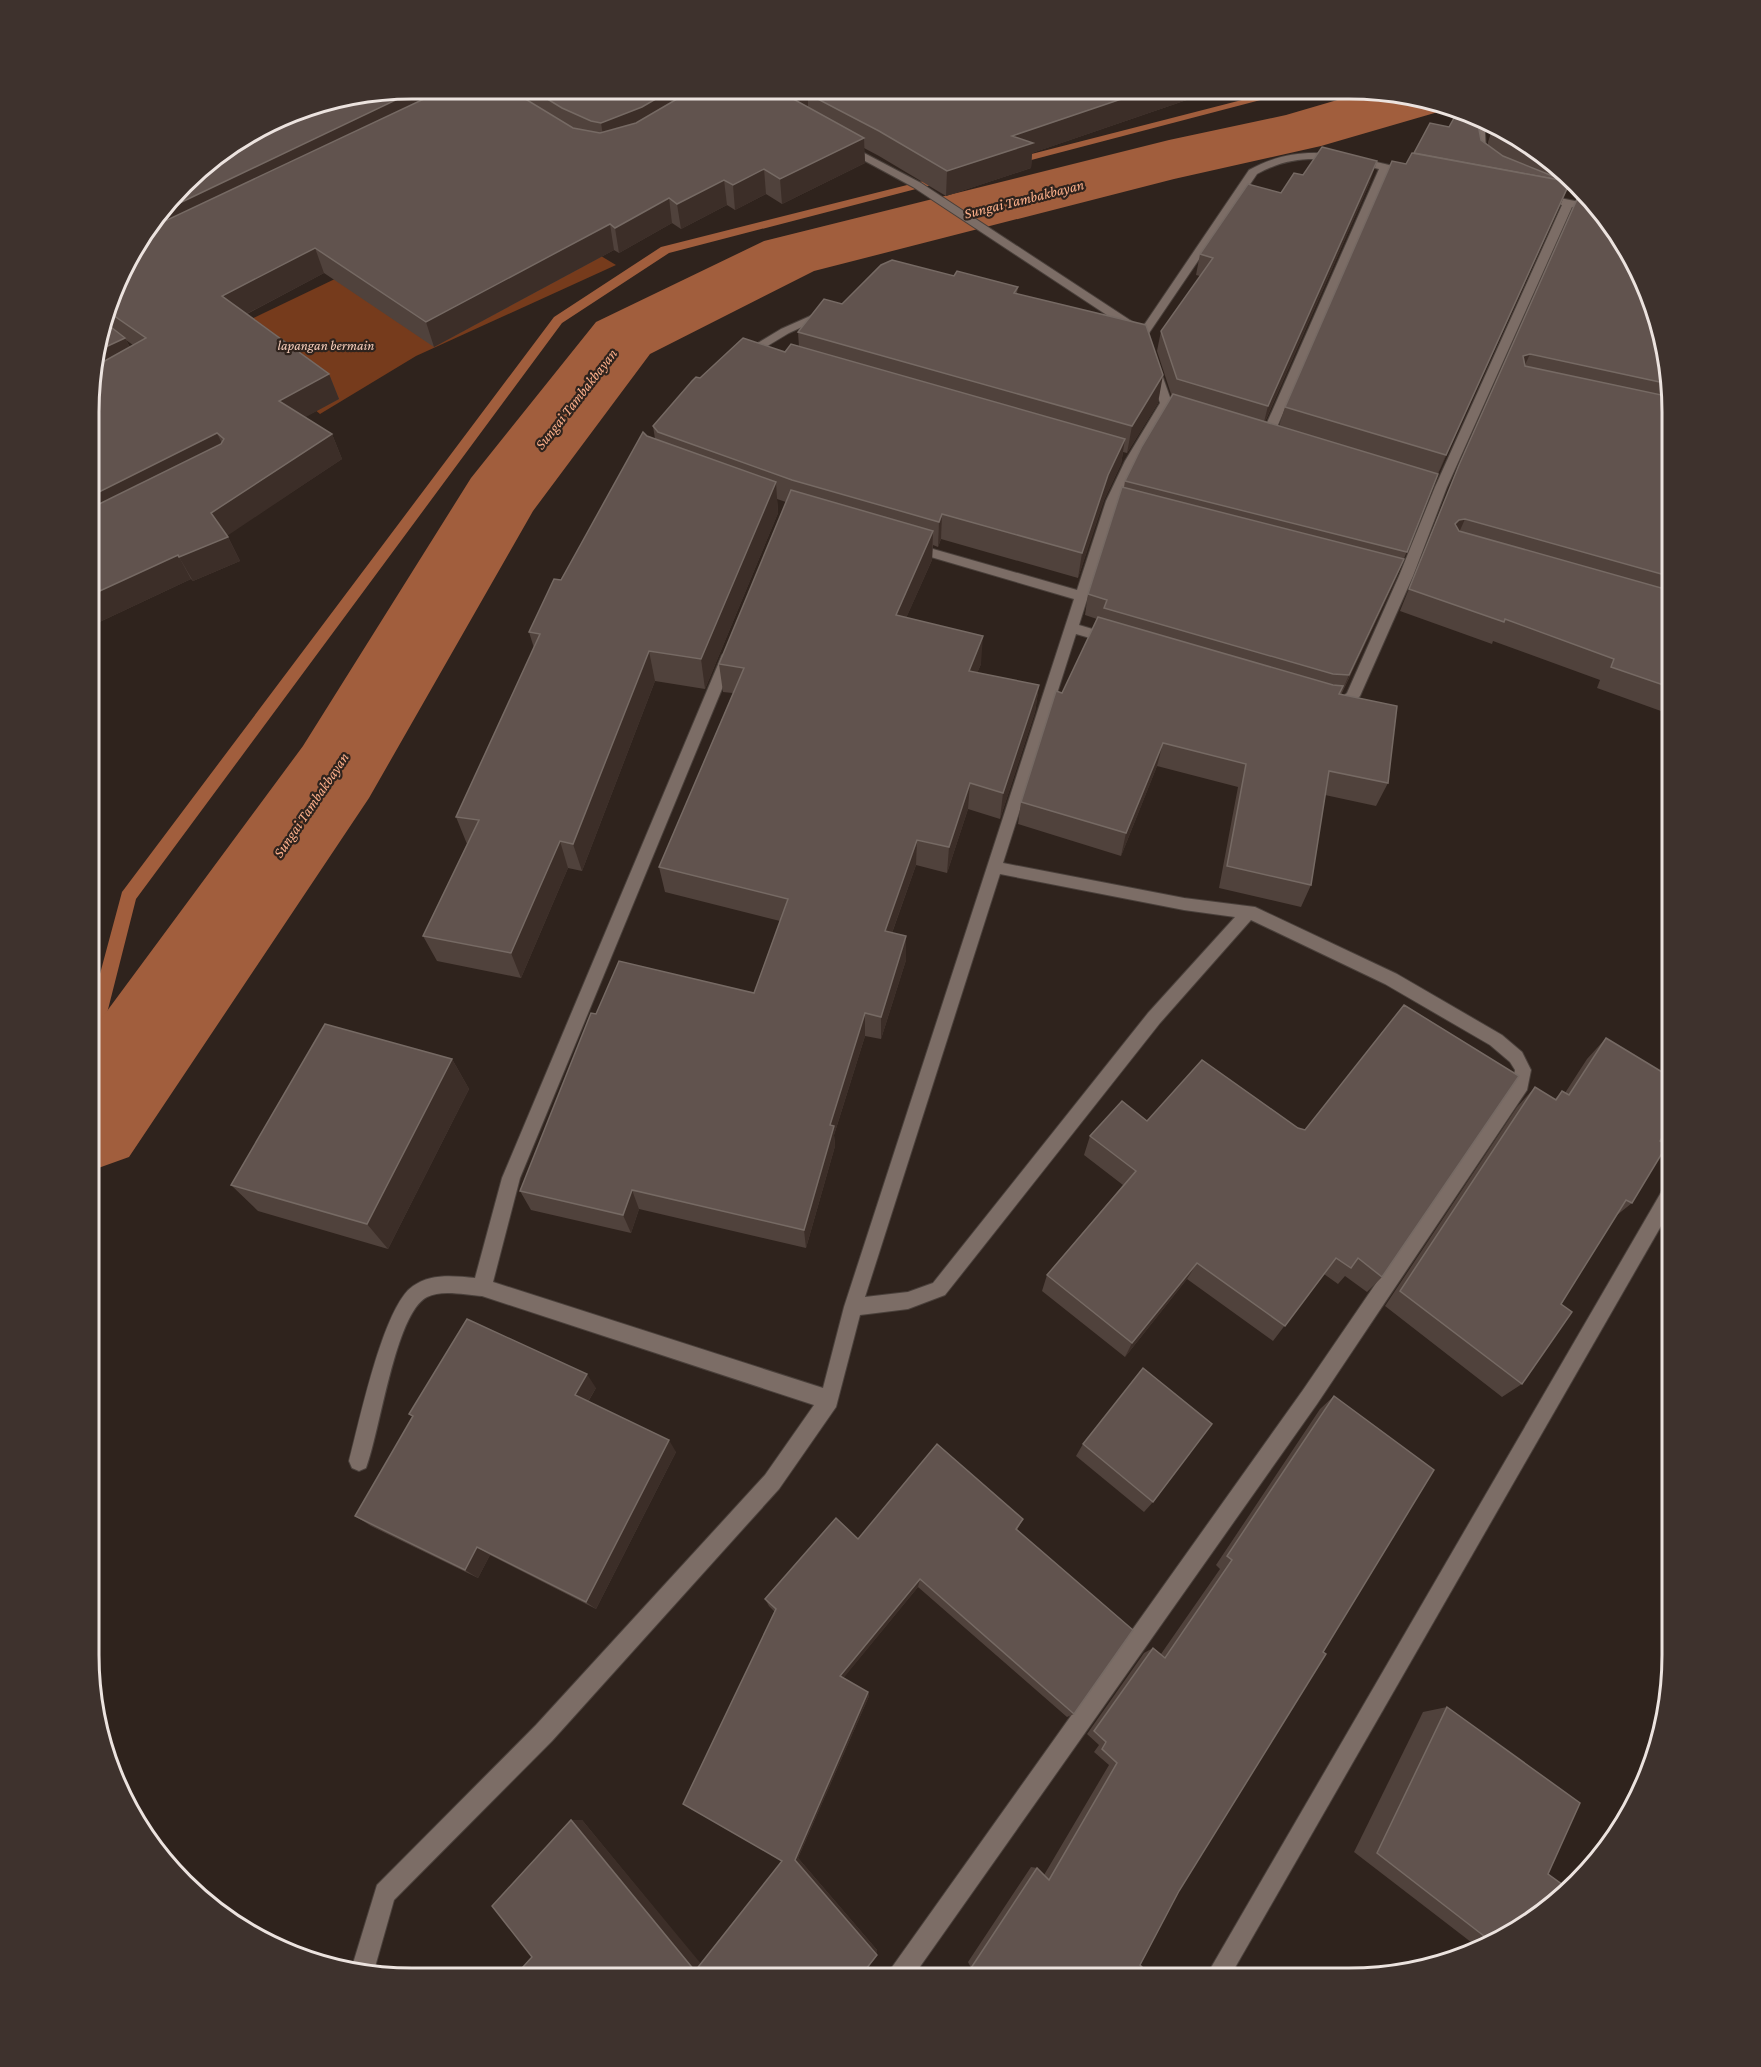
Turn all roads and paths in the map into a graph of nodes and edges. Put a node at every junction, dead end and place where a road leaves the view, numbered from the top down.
1 (1481, 128) edge
2 (834, 141) edge
3 (1496, 161) edge
4 (1384, 169) junction
5 (1419, 175) edge
6 (1534, 196) edge
7 (1567, 196) junction
8 (1581, 202) edge
9 (836, 308) edge
10 (1099, 321) edge
11 (1143, 334) junction
12 (772, 359) edge
13 (1268, 434) edge
14 (903, 545) edge
15 (1081, 596) junction
16 (1070, 627) junction
17 (735, 640) edge
18 (1125, 643) edge
19 (1313, 699) edge
20 (994, 867) junction
21 (1249, 912) junction
22 (1662, 1207) edge
23 (482, 1287) junction
24 (853, 1307) junction
25 (830, 1400) junction
26 (359, 1461) dead end
27 (364, 1964) edge
28 (905, 1968) edge
29 (1222, 1968) edge

1 - 3 street
2 - 11 street
4 - 5 street
4 - 11 street
4 - 13 street
6 - 7 street
7 - 8 street
7 - 19 street
9 - 12 street
10 - 11 street
11 - 15 street
14 - 15 street
15 - 16 street
16 - 18 street
16 - 20 street
17 - 23 street
20 - 21 street
20 - 24 street
21 - 24 street
21 - 28 street
22 - 29 street
23 - 25 street
23 - 26 street
24 - 25 street
25 - 27 street

